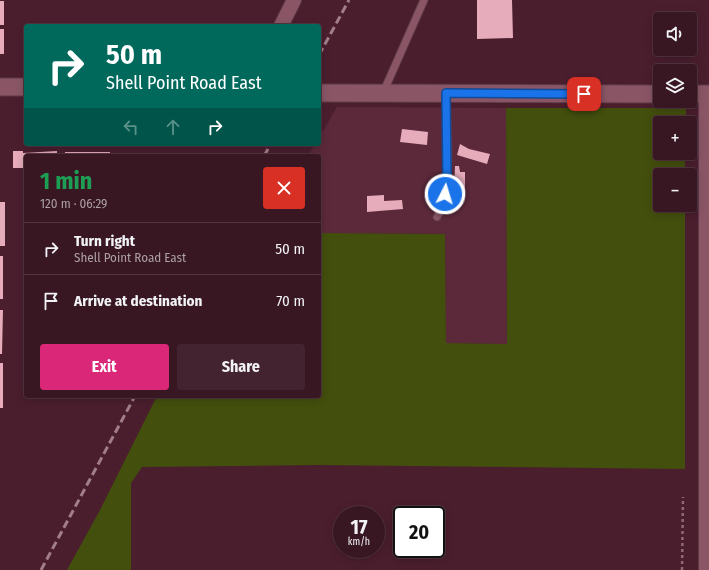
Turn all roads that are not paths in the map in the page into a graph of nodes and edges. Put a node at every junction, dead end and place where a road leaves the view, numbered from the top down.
1 (294, 0) edge
2 (424, 0) edge
3 (282, 24) edge
4 (0, 86) edge
5 (24, 87) edge
6 (321, 93) edge
7 (383, 93) junction
8 (446, 93) junction
9 (653, 94) edge
10 (702, 94) edge
11 (437, 217) dead end
12 (707, 540) edge
13 (706, 570) edge

1 - 3 street
2 - 7 lane
4 - 5 street
6 - 7 street
7 - 8 street
8 - 9 street
8 - 11 lane
10 - 12 street
12 - 13 street

